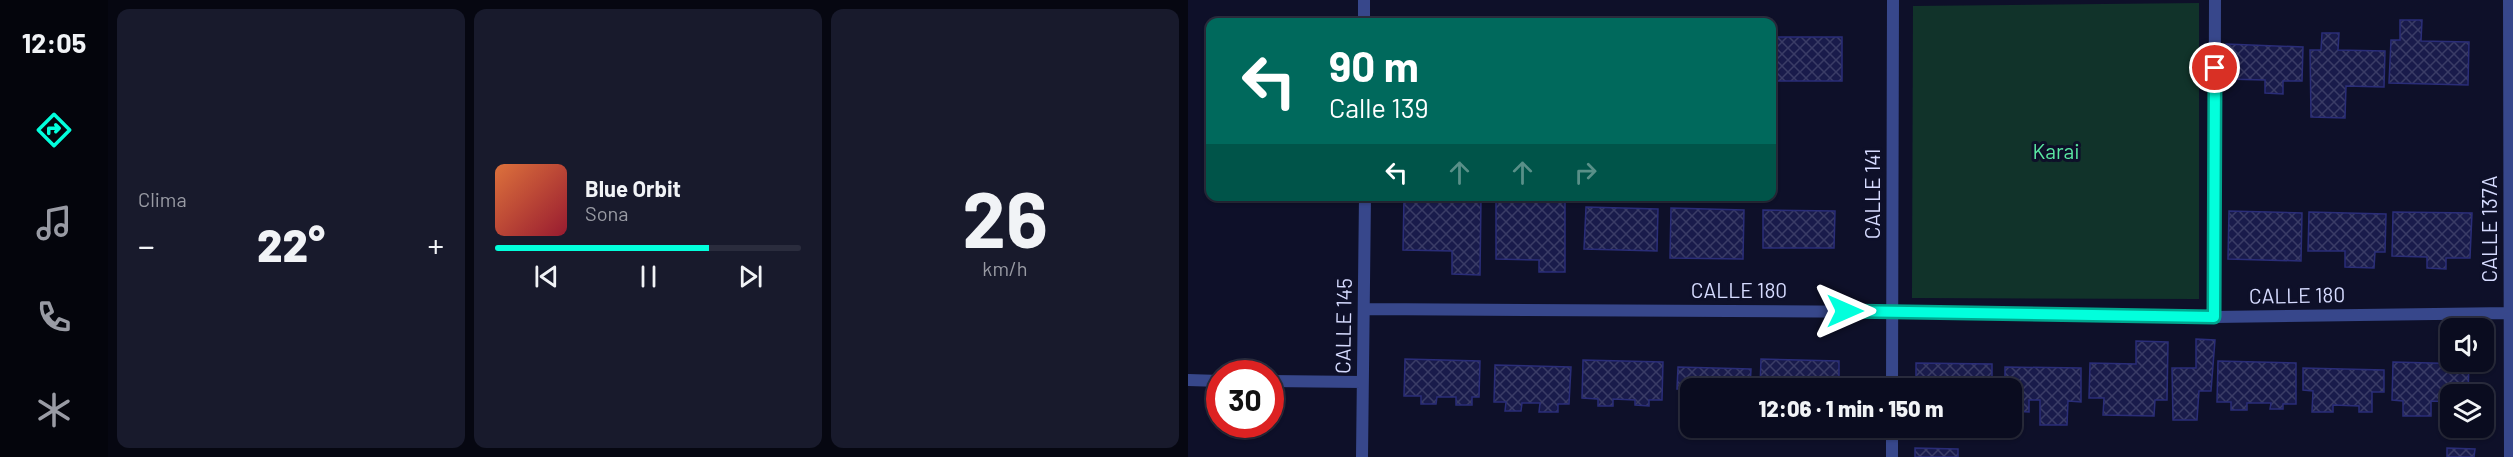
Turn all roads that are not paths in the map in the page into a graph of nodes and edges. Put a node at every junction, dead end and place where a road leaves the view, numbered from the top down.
1 (1364, 0) edge
2 (1893, 0) edge
3 (2215, 0) edge
4 (2509, 0) edge
5 (1364, 18) edge
6 (2511, 175) edge
7 (1365, 201) edge
8 (1365, 309) junction
9 (1893, 312) junction
10 (2509, 313) junction
11 (2214, 317) junction
12 (1892, 378) edge
13 (1188, 380) edge
14 (1206, 381) edge
15 (1284, 381) edge
16 (1362, 382) junction
17 (1892, 438) edge
18 (1362, 457) edge
19 (1892, 457) edge
20 (2510, 457) edge

1 - 5 street
2 - 9 street, CALLE 141
3 - 11 street
4 - 6 street, CALLE 137A
6 - 10 street, CALLE 137A
7 - 8 street, CALLE 145
8 - 9 street, CALLE 180
8 - 16 street, CALLE 145
9 - 11 street, CALLE 180
9 - 12 street, CALLE 141
10 - 11 street, CALLE 180
10 - 20 street, CALLE 137A
13 - 14 street
15 - 16 street
16 - 18 street, CALLE 145
17 - 19 street

